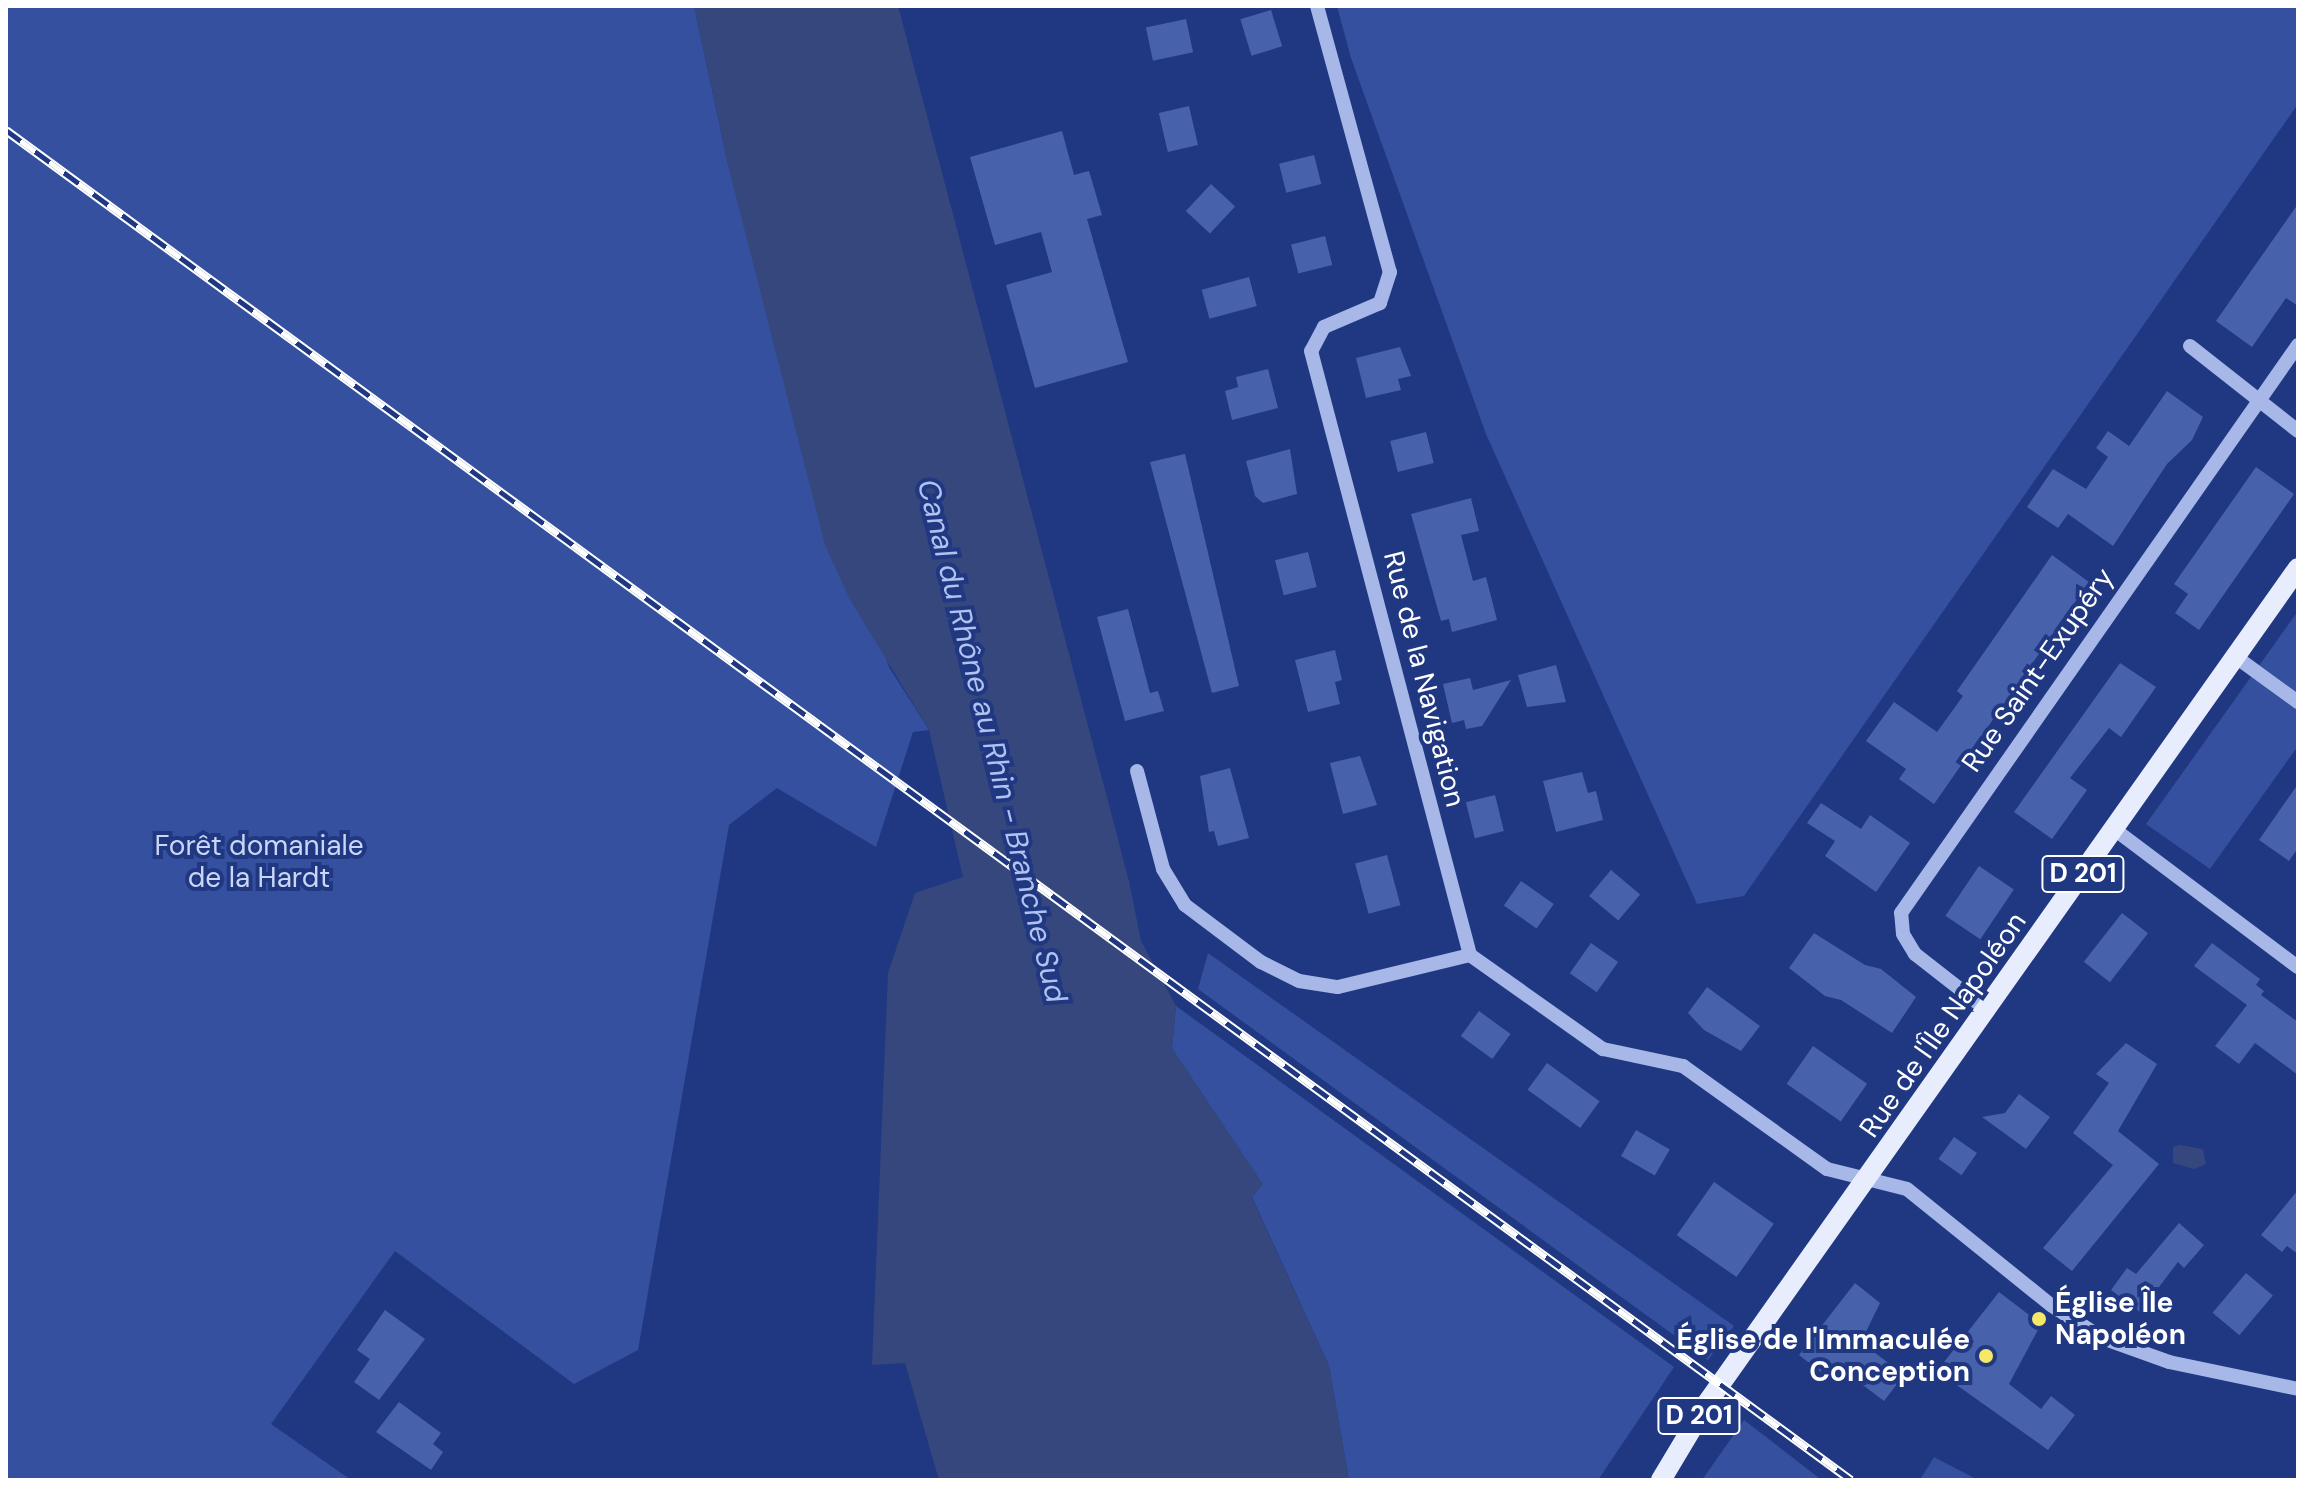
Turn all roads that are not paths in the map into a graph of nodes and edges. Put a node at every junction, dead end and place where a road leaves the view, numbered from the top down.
1 (1317, 6) edge
2 (2298, 345) edge
3 (2190, 346) dead end
4 (2257, 401) junction
5 (2298, 431) edge
6 (2298, 568) edge
7 (2236, 657) junction
8 (2298, 702) edge
9 (1137, 771) dead end
10 (2114, 829) junction
11 (1470, 955) junction
12 (2298, 967) edge
13 (1988, 1011) junction
14 (1867, 1180) junction
15 (2296, 1383) edge
16 (1661, 1480) edge

1 - 11 street, Rue de la Navigation
2 - 4 street, Rue Saint-Exupéry
3 - 4 street
4 - 5 street
4 - 13 street, Rue Saint-Exupéry
6 - 7 main road, Rue de l'Île Napoléon / D 201
7 - 8 street
7 - 10 main road, Rue de l'Île Napoléon / D 201
9 - 11 street
10 - 12 street
10 - 13 main road, Rue de l'Île Napoléon / D 201
11 - 14 street
13 - 14 main road, Rue de l'Île Napoléon / D 201
14 - 15 street
14 - 16 main road, Rue de l'Île Napoléon / D 201

